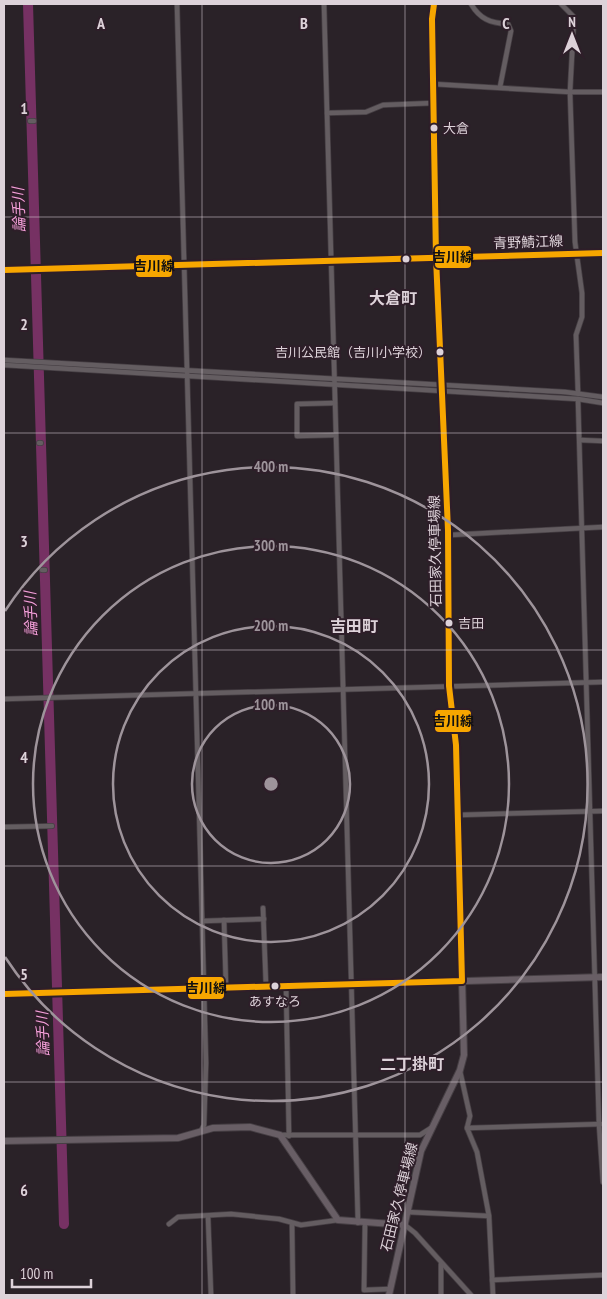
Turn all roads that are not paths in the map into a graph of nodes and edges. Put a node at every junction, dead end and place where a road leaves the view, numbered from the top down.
1 (177, 4) edge
2 (324, 4) edge
3 (434, 4) edge
4 (470, 4) edge
5 (561, 4) edge
6 (433, 84) junction
7 (500, 87) junction
8 (570, 92) junction
9 (603, 92) edge
10 (434, 103) junction
11 (327, 113) junction
12 (576, 253) junction
13 (603, 253) edge
14 (436, 258) junction
15 (331, 261) junction
16 (184, 265) junction
17 (4, 270) edge
18 (4, 360) edge
19 (4, 365) edge
20 (187, 373) junction
21 (334, 378) junction
22 (335, 384) junction
23 (441, 388) junction
24 (578, 393) junction
25 (603, 397) edge
26 (578, 399) junction
27 (335, 403) junction
28 (603, 403) edge
29 (336, 435) junction
30 (580, 440) junction
31 (603, 441) edge
32 (603, 527) edge
33 (580, 528) junction
34 (448, 530) junction
35 (603, 682) edge
36 (587, 683) junction
37 (449, 686) junction
38 (344, 689) junction
39 (196, 694) junction
40 (4, 699) edge
41 (591, 811) junction
42 (603, 811) edge
43 (458, 815) junction
44 (51, 826) dead end
45 (4, 827) edge
46 (264, 908) dead end
47 (264, 919) junction
48 (224, 920) junction
49 (203, 921) junction
50 (603, 977) edge
51 (595, 978) junction
52 (462, 981) junction
53 (351, 983) junction
54 (286, 985) junction
55 (266, 986) junction
56 (226, 987) junction
57 (205, 988) junction
58 (4, 994) edge
59 (460, 1070) junction
60 (601, 1124) edge
61 (431, 1128) junction
62 (467, 1128) junction
63 (201, 1131) junction
64 (280, 1135) junction
65 (357, 1135) junction
66 (290, 1136) junction
67 (4, 1141) edge
68 (603, 1182) edge
69 (407, 1212) junction
70 (208, 1216) junction
71 (489, 1216) junction
72 (338, 1220) junction
73 (292, 1223) junction
74 (362, 1223) junction
75 (170, 1224) dead end
76 (405, 1225) junction
77 (442, 1264) junction
78 (603, 1276) edge
79 (492, 1280) junction
80 (389, 1292) edge
81 (211, 1295) edge
82 (293, 1295) edge
83 (441, 1295) edge
84 (471, 1295) edge
85 (493, 1295) edge

1 - 16 street
2 - 11 street
3 - 6 main road, 石田家久停車場線
4 - 7 street
5 - 8 street
6 - 7 street
6 - 10 main road, 石田家久停車場線
7 - 8 street
8 - 9 street
8 - 12 street
10 - 11 street
10 - 14 main road, 石田家久停車場線
11 - 15 street
12 - 13 main road, 青野鯖江線
12 - 14 main road, 青野鯖江線
12 - 24 street
14 - 15 main road, 青野鯖江線
14 - 23 main road, 石田家久停車場線
15 - 16 main road, 青野鯖江線
15 - 21 street
16 - 17 main road, 青野鯖江線
16 - 20 street
18 - 20 street
19 - 20 street
20 - 21 street
20 - 22 street
20 - 39 street
21 - 22 street
21 - 23 street
22 - 23 street
22 - 27 street
23 - 24 street
23 - 26 street
23 - 34 main road, 石田家久停車場線
24 - 25 street
26 - 28 street
26 - 30 street
27 - 29 street
27 - 29 street
29 - 38 street
30 - 31 street
30 - 33 street
32 - 33 street
33 - 34 street
33 - 36 street
34 - 37 main road, 石田家久停車場線
35 - 36 street
36 - 37 street
36 - 41 street
37 - 38 street
37 - 43 main road, 石田家久停車場線
38 - 39 street
38 - 53 street
39 - 40 street
39 - 49 street
41 - 42 street
41 - 43 street
41 - 51 street
43 - 52 main road, 石田家久停車場線
44 - 45 street
46 - 47 street
47 - 48 street
47 - 55 street
48 - 49 street
48 - 56 street
49 - 57 street
50 - 51 main road
51 - 52 main road
51 - 60 street
52 - 53 main road
52 - 59 main road, 石田家久停車場線
53 - 54 main road
53 - 65 street
54 - 55 main road
54 - 66 street
55 - 56 main road
56 - 57 main road
57 - 58 main road
57 - 63 street
59 - 61 main road, 石田家久停車場線
59 - 62 street
60 - 62 street
60 - 68 street
61 - 65 street
61 - 69 main road, 石田家久停車場線
62 - 71 street
63 - 64 main road
63 - 67 main road
64 - 66 street
64 - 72 main road
65 - 66 street
65 - 74 street
69 - 71 street
69 - 76 main road, 石田家久停車場線
70 - 73 street
70 - 75 street
70 - 81 street
71 - 79 street
72 - 73 street
72 - 74 main road
73 - 82 street
74 - 76 main road
74 - 80 street
76 - 77 street
76 - 80 main road, 石田家久停車場線
77 - 83 street
77 - 84 street
78 - 79 street
79 - 85 street

